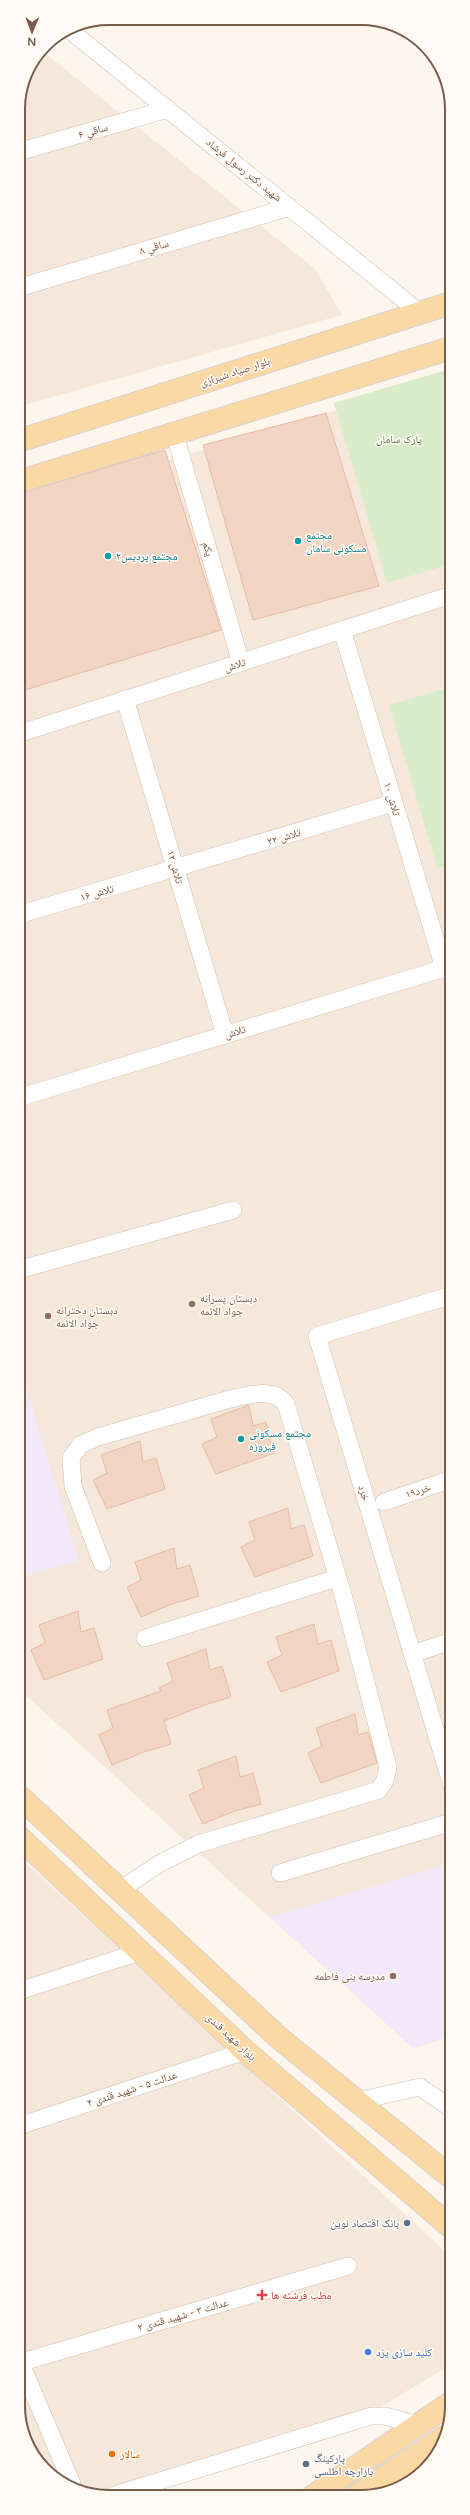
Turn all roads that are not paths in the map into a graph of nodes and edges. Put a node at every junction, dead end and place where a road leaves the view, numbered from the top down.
1 (73, 33) edge
2 (168, 109) junction
3 (25, 150) edge
4 (290, 207) junction
5 (25, 286) edge
6 (445, 305) edge
7 (419, 312) junction
8 (445, 350) edge
9 (174, 435) junction
10 (25, 439) edge
11 (25, 480) edge
12 (445, 597) edge
13 (342, 630) junction
14 (241, 663) junction
15 (125, 699) junction
16 (25, 732) edge
17 (393, 803) junction
18 (176, 870) junction
19 (25, 913) edge
20 (445, 958) edge
21 (445, 968) edge
22 (225, 1035) junction
23 (25, 1096) edge
24 (233, 1210) dead end
25 (25, 1268) edge
26 (445, 1297) edge
27 (445, 1481) edge
28 (384, 1502) dead end
29 (102, 1563) dead end
30 (337, 1578) junction
31 (145, 1638) dead end
32 (445, 1643) edge
33 (412, 1654) junction
34 (445, 1763) edge
35 (25, 1802) edge
36 (445, 1824) edge
37 (25, 1843) edge
38 (280, 1873) dead end
39 (120, 1890) junction
40 (139, 1952) junction
41 (25, 1989) edge
42 (246, 2051) junction
43 (357, 2100) junction
44 (445, 2104) edge
45 (25, 2124) edge
46 (427, 2158) junction
47 (445, 2162) edge
48 (445, 2172) edge
49 (445, 2222) edge
50 (348, 2266) dead end
51 (25, 2360) edge
52 (25, 2376) edge
53 (445, 2407) edge
54 (418, 2425) junction
55 (437, 2442) edge
56 (70, 2480) edge
57 (130, 2490) edge
58 (322, 2490) edge
59 (366, 2490) edge

1 - 2 street, شهید دکتر رسول فرشاد
2 - 3 street, ساقي ۶
2 - 4 street, شهید دکتر رسول فرشاد
4 - 5 street, ساقي ۸
4 - 7 street, شهید دکتر رسول فرشاد
6 - 7 main road, بلوار صیاد شیرازی
7 - 10 main road, بلوار صیاد شیرازی
8 - 9 main road
9 - 11 main road
9 - 14 street, یکم
12 - 13 street, تلاش
13 - 14 street, تلاش
13 - 17 street, تلاش ۱۰
14 - 15 street, تلاش
15 - 16 street, تلاش
15 - 18 street, تلاش ۱۲
17 - 18 street, تلاش ۲۲
17 - 20 street, تلاش ۱۰
18 - 19 street, تلاش ۱۶
18 - 22 street, تلاش ۱۲
21 - 22 street, تلاش
22 - 23 street, تلاش
24 - 25 street
26 - 33 street, خرد
27 - 28 street, خرد۱۹
29 - 30 street
30 - 31 street
30 - 39 street
32 - 33 street
33 - 34 street, خرد
35 - 39 main road
36 - 38 street
37 - 40 main road, بلوار شهید قندی
39 - 43 main road
40 - 41 street
40 - 42 main road, بلوار شهید قندی
42 - 45 street, عدالت ۵ - شهید قندی ۴
42 - 49 main road, بلوار شهید قندی
43 - 44 street
43 - 46 main road
46 - 47 main road
46 - 48 main road
50 - 51 street, عدالت ۳ - شهید قندی ۲
52 - 56 street
53 - 54 main road
54 - 57 street
54 - 58 main road
55 - 59 main road

